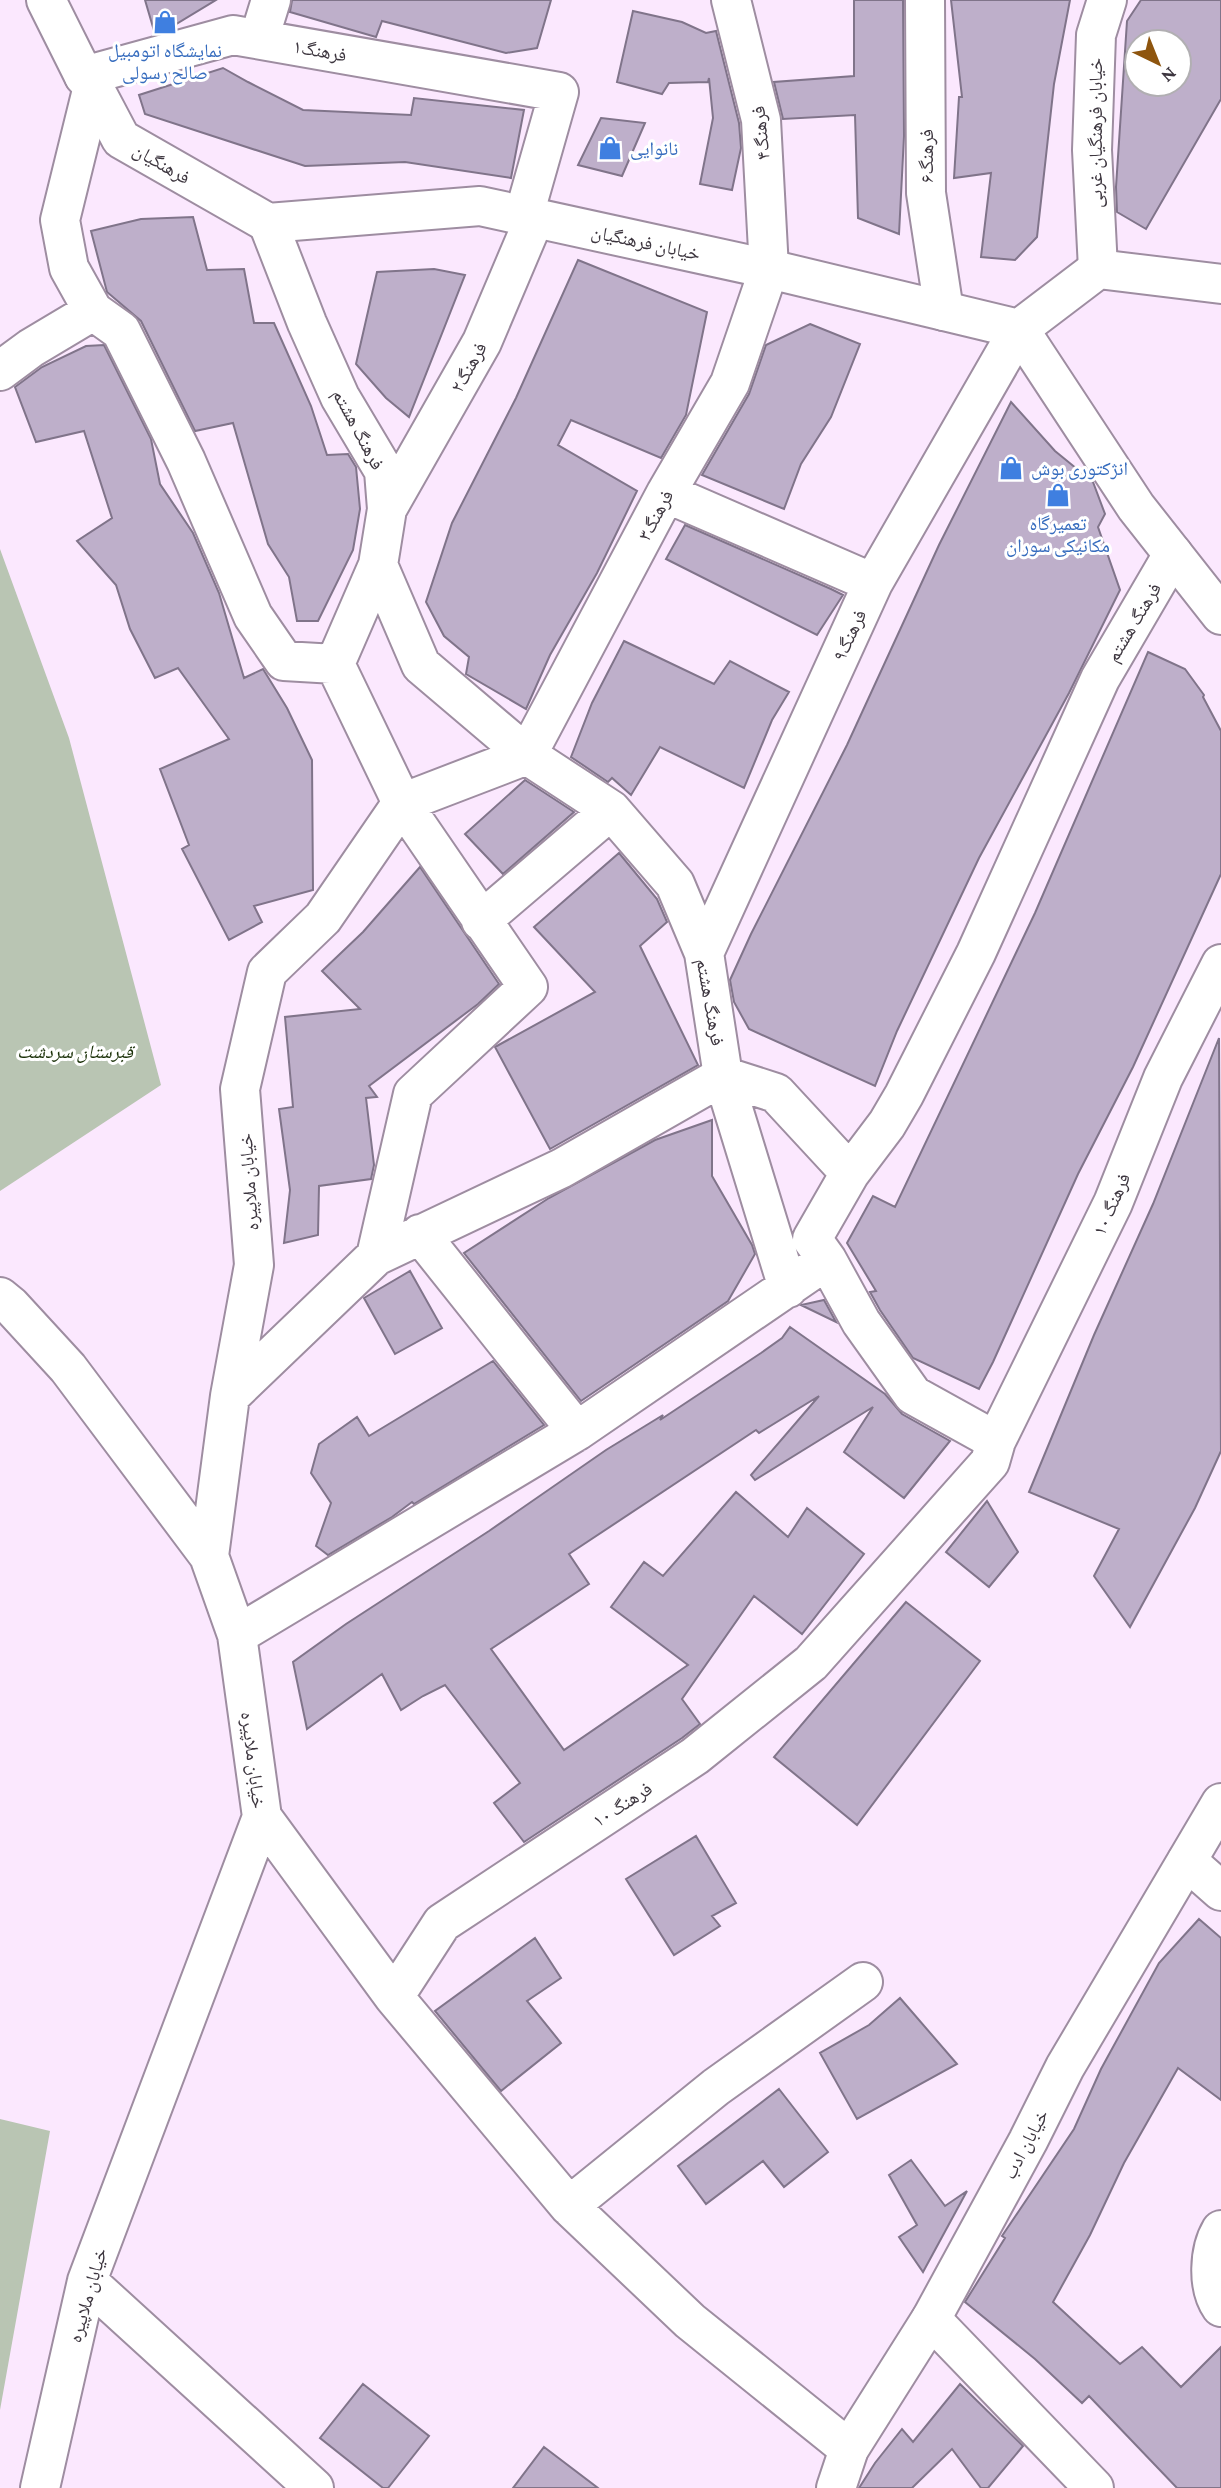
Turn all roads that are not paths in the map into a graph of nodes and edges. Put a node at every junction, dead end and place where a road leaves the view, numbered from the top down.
1 (46, 0) edge
2 (271, 0) edge
3 (731, 0) edge
4 (925, 0) edge
5 (1107, 0) edge
6 (259, 39) junction
7 (88, 81) junction
8 (559, 92) joint
9 (530, 216) junction
10 (268, 223) junction
11 (769, 269) junction
12 (1098, 269) junction
13 (1221, 284) edge
14 (93, 311) junction
15 (944, 311) junction
16 (1019, 329) junction
17 (0, 371) edge
18 (666, 493) junction
19 (387, 509) junction
20 (1173, 554) junction
21 (377, 565) junction
22 (873, 583) junction
23 (1221, 615) edge
24 (335, 664) junction
25 (527, 755) junction
26 (402, 803) junction
27 (611, 810) junction
28 (481, 921) junction
29 (704, 953) junction
30 (1221, 964) edge
31 (723, 1076) junction
32 (850, 1173) junction
33 (420, 1234) junction
34 (376, 1256) junction
35 (827, 1260) junction
36 (788, 1288) junction
37 (0, 1297) edge
38 (230, 1396) junction
39 (577, 1431) junction
40 (996, 1441) junction
41 (209, 1556) junction
42 (237, 1635) junction
43 (1221, 1803) edge
44 (262, 1817) junction
45 (1187, 1861) junction
46 (1221, 1891) edge
47 (863, 1982) dead end
48 (394, 1997) junction
49 (569, 2206) junction
50 (1221, 2230) edge
51 (87, 2281) junction
52 (1221, 2307) edge
53 (931, 2319) junction
54 (849, 2449) junction
55 (40, 2488) edge
56 (314, 2488) edge
57 (836, 2488) edge
58 (1094, 2488) edge

1 - 7 street, فرهنگیان
2 - 6 street
3 - 11 street, فرهنگ۴
4 - 15 street, فرهنگ۶
5 - 12 street, خیابان فرهنگیان غربی
6 - 7 street, فرهنگ۱
6 - 8 street, فرهنگ۱
7 - 10 street, فرهنگیان
7 - 14 street
8 - 9 street, فرهنگ۲
9 - 10 street, خیابان فرهنگیان
9 - 11 street, خیابان فرهنگیان
9 - 19 street, فرهنگ۲
10 - 19 street, فرهنگ هشتم
11 - 15 street, خیابان فرهنگیان
11 - 18 street, فرهنگ۳
12 - 13 street
12 - 16 street
14 - 17 street
14 - 24 street
15 - 16 street, خیابان فرهنگیان
16 - 20 street
16 - 22 street, فرهنگ۹
18 - 22 street
18 - 25 street, فرهنگ۳
19 - 21 street, فرهنگ هشتم
20 - 23 street
20 - 32 street, فرهنگ هشتم
21 - 24 street
21 - 25 street, فرهنگ هشتم
22 - 29 street, فرهنگ۹
24 - 26 street
25 - 26 street
25 - 27 street, فرهنگ هشتم
26 - 28 street
26 - 38 street, خیابان ملاپیره
27 - 28 street
27 - 29 street, فرهنگ هشتم
28 - 34 street
29 - 31 street, فرهنگ هشتم
30 - 40 street, فرهنگ ۱۰
31 - 32 street
31 - 33 street
31 - 36 street, فرهنگ هشتم
32 - 35 street
33 - 34 street
33 - 39 street
34 - 38 street
35 - 36 street
35 - 40 street
36 - 39 street
37 - 41 street
38 - 41 street, خیابان ملاپیره
39 - 42 street
40 - 48 street, فرهنگ ۱۰
41 - 42 street, خیابان ملاپیره
42 - 44 street, خیابان ملاپیره
43 - 45 street, خیابان ادب
44 - 48 street
44 - 51 street, خیابان ملاپیره
45 - 46 street
45 - 53 street, خیابان ادب
47 - 49 street
48 - 49 street
49 - 54 street
50 - 52 street
51 - 55 street, خیابان ملاپیره
51 - 56 street
53 - 54 street, خیابان ادب
53 - 58 street
54 - 57 street, خیابان ادب

